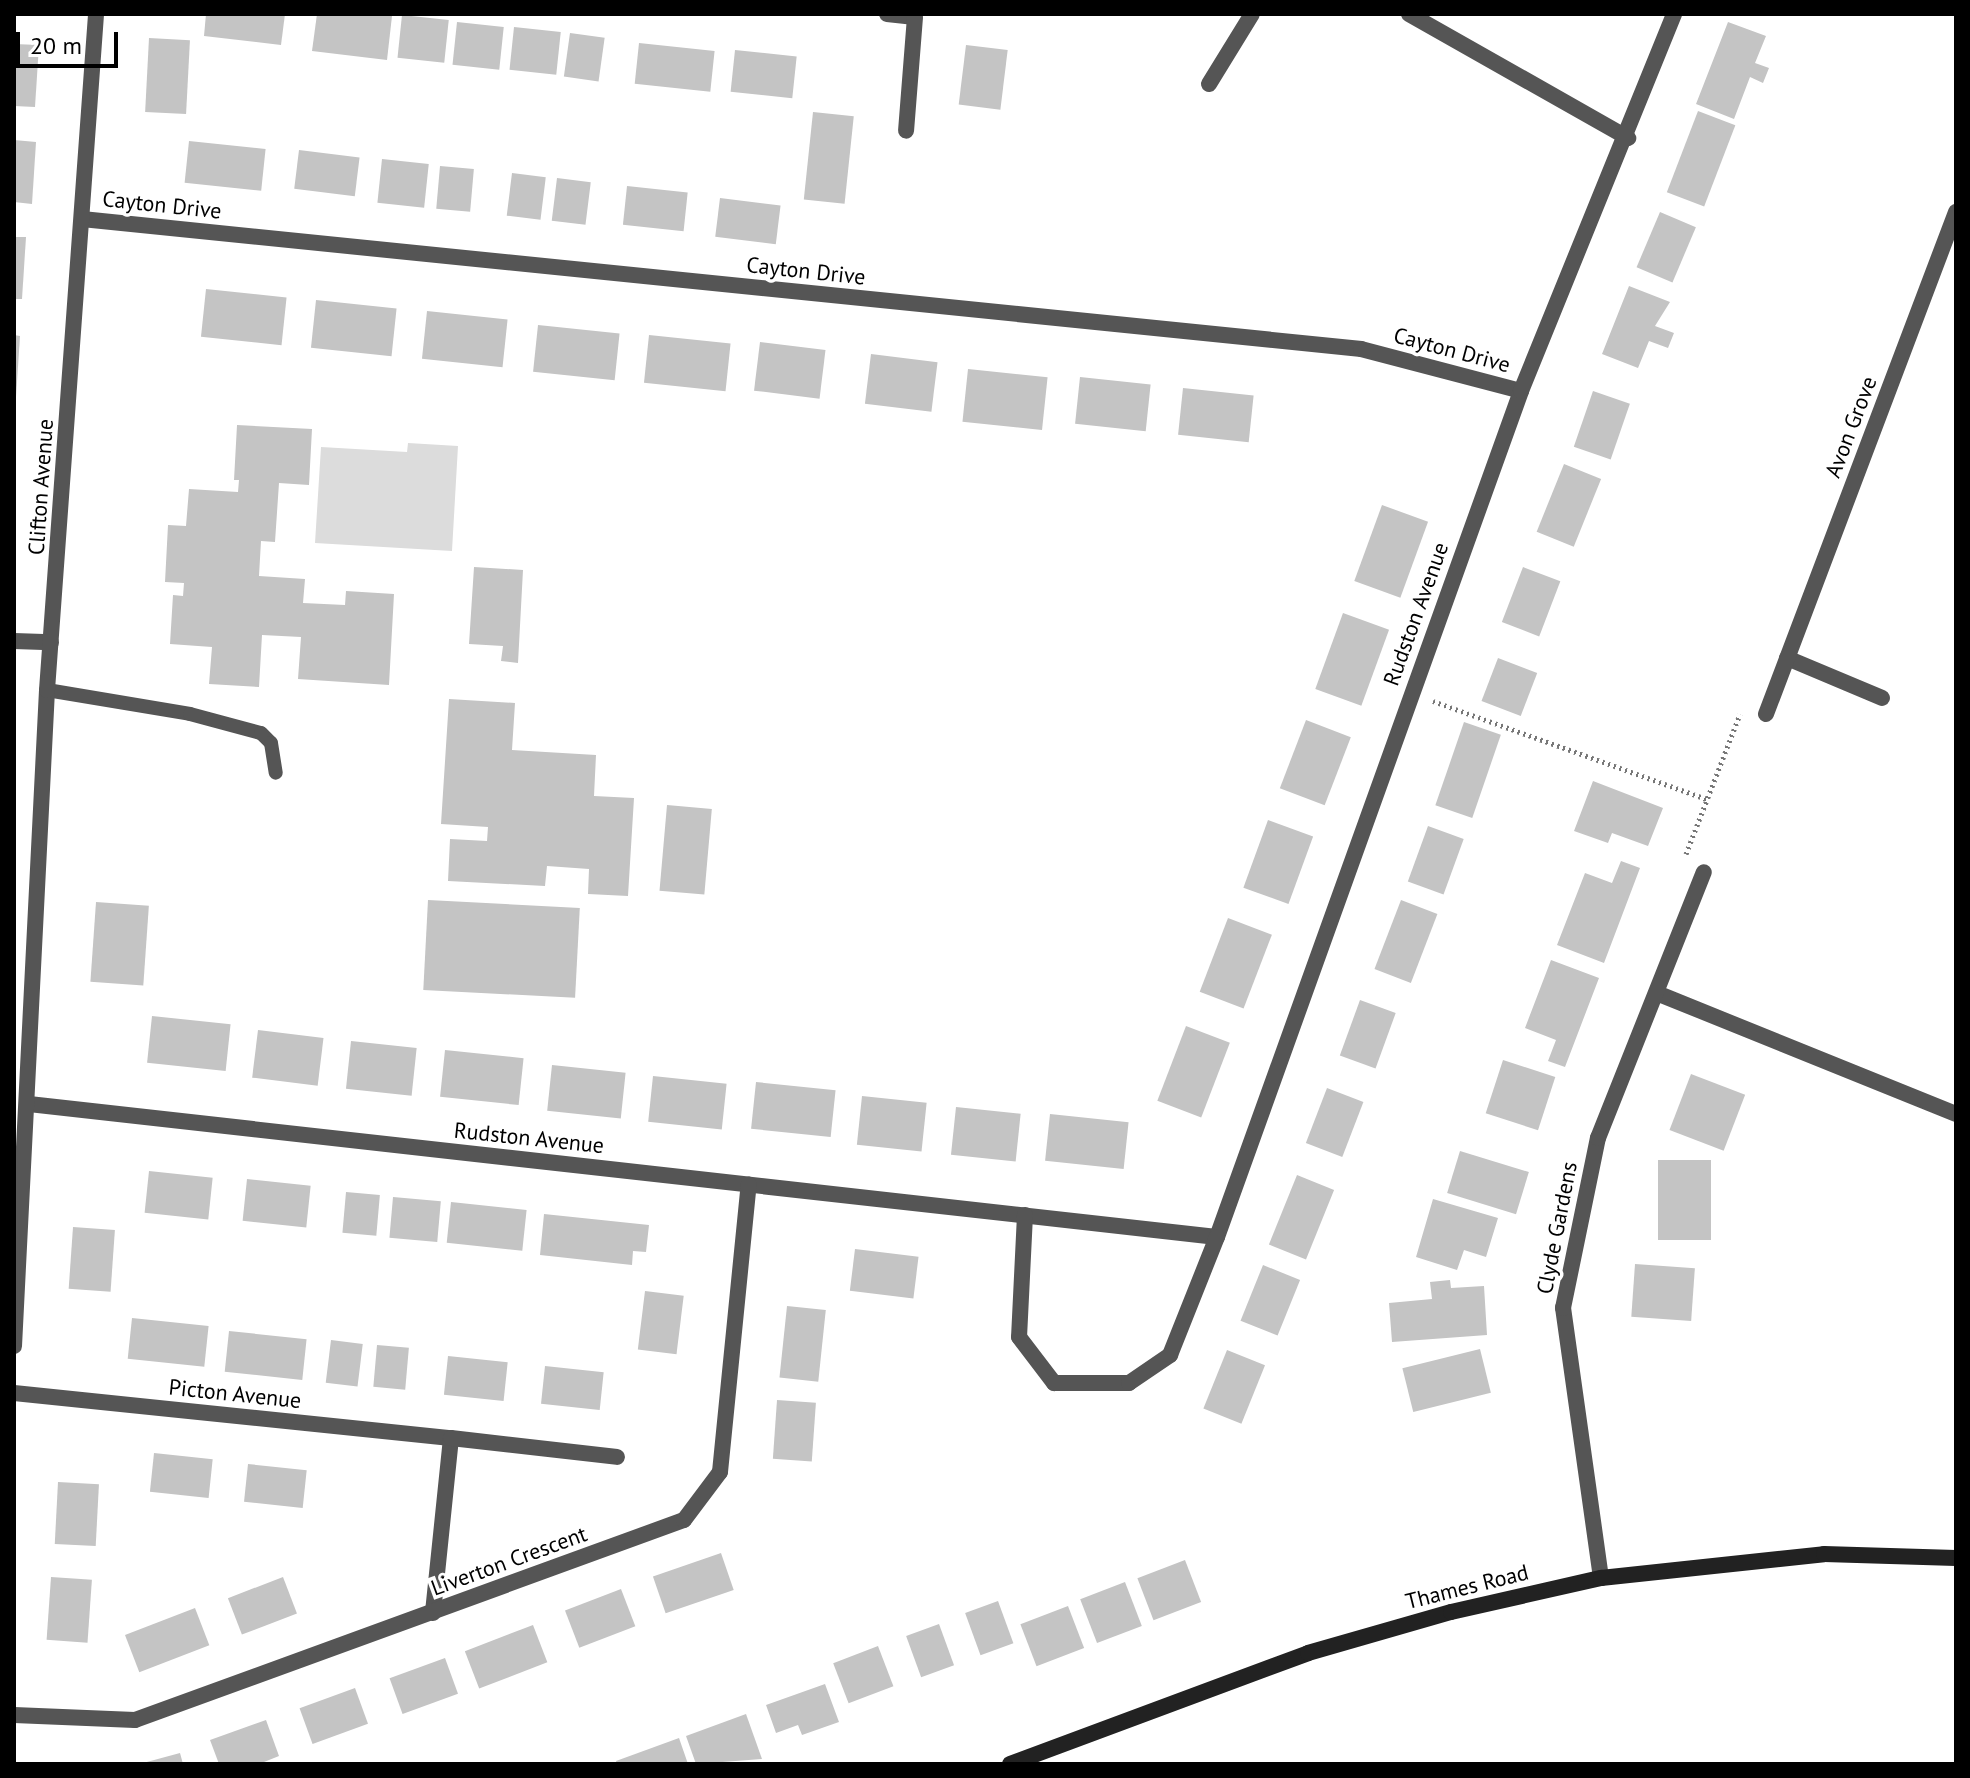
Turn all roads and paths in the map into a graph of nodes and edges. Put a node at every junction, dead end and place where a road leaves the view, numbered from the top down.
1 (96, 14) edge
2 (887, 14) edge
3 (1252, 14) edge
4 (1409, 14) edge
5 (1674, 14) edge
6 (1209, 84) dead end
7 (906, 131) dead end
8 (1628, 138) junction
9 (1956, 212) edge
10 (82, 219) junction
11 (1521, 391) junction
12 (14, 641) edge
13 (51, 642) junction
14 (1787, 658) junction
15 (47, 690) junction
16 (1410, 693) junction
17 (1882, 698) dead end
18 (1766, 714) joint
19 (276, 773) dead end
20 (1707, 799) junction
21 (1704, 872) joint
22 (1659, 994) junction
23 (29, 1104) junction
24 (1956, 1114) edge
25 (749, 1184) junction
26 (1025, 1215) junction
27 (1217, 1237) junction
28 (14, 1346) edge
29 (14, 1393) edge
30 (451, 1438) junction
31 (617, 1457) dead end
32 (1956, 1558) edge
33 (1601, 1578) junction
34 (433, 1613) junction
35 (14, 1715) edge
36 (1010, 1764) edge

1 - 10 street, Clifton Avenue
2 - 7 street
3 - 6 street
4 - 8 street
5 - 8 street, Rudston Avenue
8 - 11 street, Rudston Avenue
9 - 14 street, Avon Grove
10 - 11 street, Cayton Drive
10 - 13 street, Clifton Avenue
11 - 16 street, Rudston Avenue
12 - 13 street
13 - 15 street, Clifton Avenue
14 - 17 street
14 - 18 street, Avon Grove
15 - 19 lane
15 - 23 street, Clifton Avenue
16 - 20 path
16 - 27 street, Rudston Avenue
18 - 20 path
20 - 21 path
21 - 22 street, Clyde Gardens
22 - 24 street
22 - 33 street, Clyde Gardens
23 - 25 street, Rudston Avenue
23 - 28 street, Clifton Avenue
25 - 26 street, Rudston Avenue
25 - 34 street, Liverton Crescent
26 - 27 street, Rudston Avenue
26 - 27 street, Rudston Avenue
29 - 30 street, Picton Avenue
30 - 31 street, Picton Avenue
30 - 34 street
32 - 33 street, Thames Road
33 - 36 street, Thames Road
34 - 35 street, Liverton Crescent

